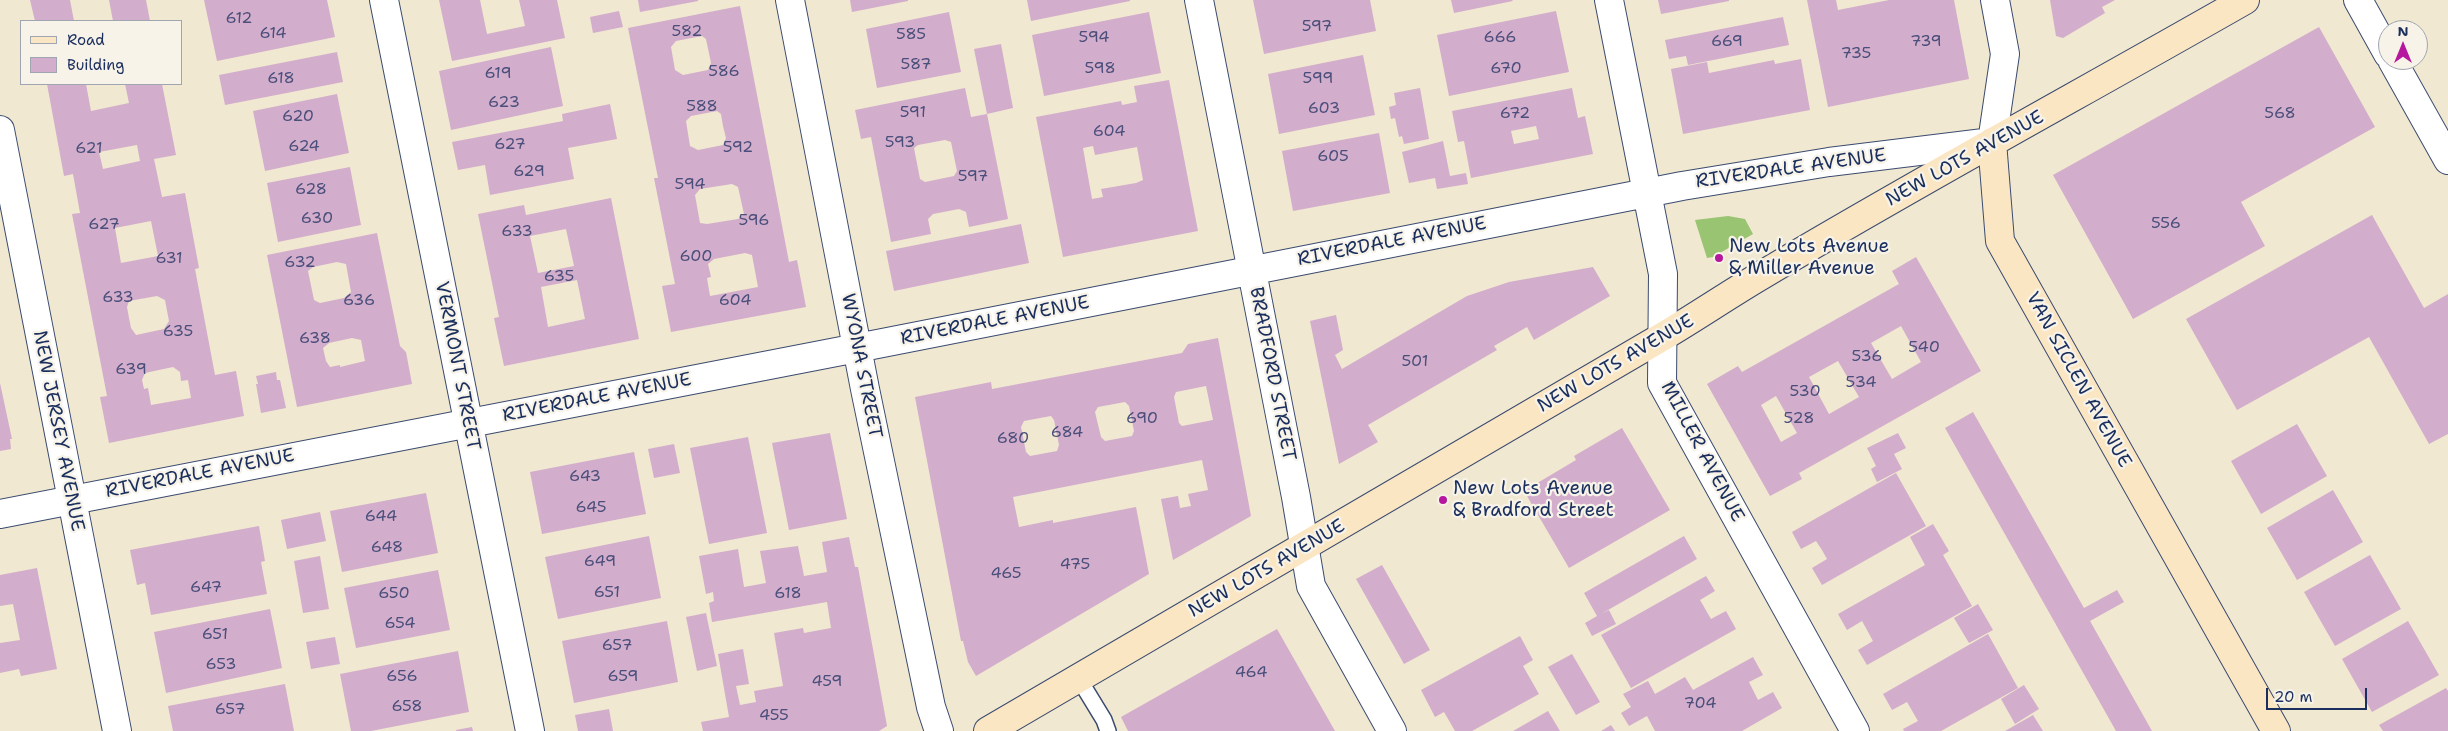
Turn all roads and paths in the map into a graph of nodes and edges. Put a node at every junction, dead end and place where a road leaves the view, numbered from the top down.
1 (384, 0) edge
2 (790, 0) edge
3 (1199, 0) edge
4 (1609, 0) edge
5 (1995, 0) edge
6 (2245, 0) edge
7 (2358, 0) edge
8 (2378, 36) edge
9 (2398, 70) edge
10 (0, 130) edge
11 (1992, 142) junction
12 (2448, 160) edge
13 (1647, 193) junction
14 (1252, 269) junction
15 (1662, 337) junction
16 (857, 348) junction
17 (468, 422) junction
18 (71, 498) junction
19 (0, 514) edge
20 (1304, 547) junction
21 (1079, 679) junction
22 (117, 731) edge
23 (530, 731) edge
24 (939, 731) edge
25 (988, 731) edge
26 (1108, 731) edge
27 (1392, 731) edge
28 (1855, 731) edge
29 (2276, 731) edge

1 - 17 street, VERMONT STREET
2 - 16 street, WYONA STREET
3 - 14 street, BRADFORD STREET
4 - 13 street, MILLER AVENUE
5 - 11 street, VAN SICLEN AVENUE
6 - 11 street, NEW LOTS AVENUE
7 - 8 street
9 - 12 street
10 - 18 street, NEW JERSEY AVENUE
11 - 13 street, RIVERDALE AVENUE
11 - 15 street, NEW LOTS AVENUE
11 - 29 street, VAN SICLEN AVENUE
13 - 14 street, RIVERDALE AVENUE
13 - 15 street, MILLER AVENUE
14 - 16 street, RIVERDALE AVENUE
14 - 20 street, BRADFORD STREET
15 - 20 street, NEW LOTS AVENUE
15 - 28 street, MILLER AVENUE
16 - 17 street, RIVERDALE AVENUE
16 - 24 street, WYONA STREET
17 - 18 street, RIVERDALE AVENUE
17 - 23 street, VERMONT STREET
18 - 19 street, RIVERDALE AVENUE
18 - 22 street, NEW JERSEY AVENUE
20 - 21 street, NEW LOTS AVENUE
20 - 27 street, BRADFORD STREET
21 - 25 street, NEW LOTS AVENUE
21 - 26 lane

